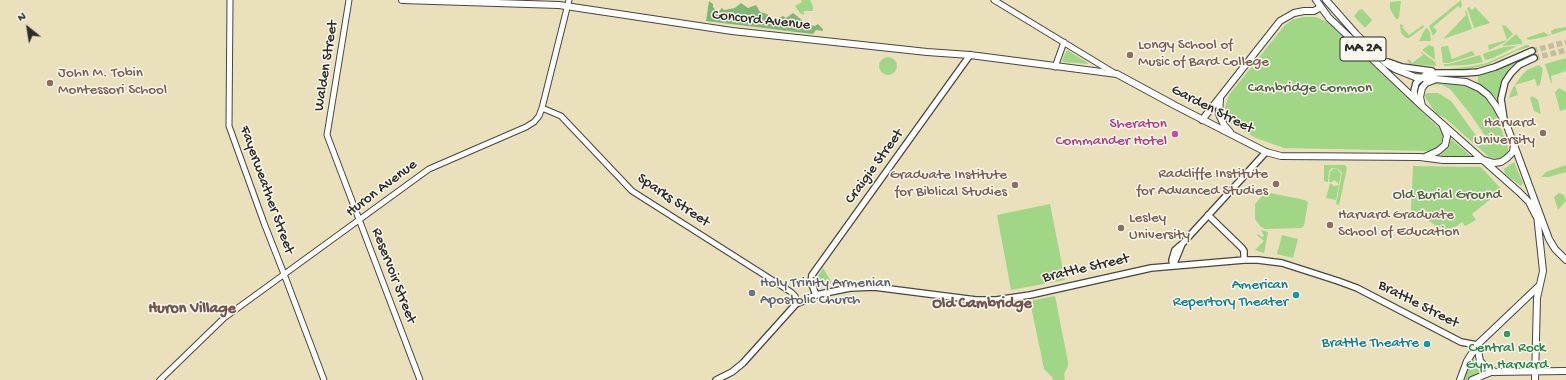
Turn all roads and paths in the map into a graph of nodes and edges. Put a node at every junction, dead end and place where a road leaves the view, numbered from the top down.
1 (230, 0) edge
2 (349, 0) edge
3 (402, 0) edge
4 (994, 0) edge
5 (1316, 0) edge
6 (1326, 0) edge
7 (569, 3) edge
8 (1321, 7) junction
9 (1064, 42) junction
10 (1532, 51) tunnel mouth
11 (970, 55) junction
12 (1380, 57) junction
13 (1534, 58) tunnel mouth
14 (1055, 67) junction
15 (1446, 73) junction
16 (1117, 74) junction
17 (1421, 78) junction
18 (1435, 79) junction
19 (1222, 95) junction
20 (1415, 99) junction
21 (1423, 107) junction
22 (542, 108) junction
23 (1202, 120) junction
24 (1441, 123) junction
25 (1507, 126) junction
26 (327, 135) joint
27 (1233, 135) junction
28 (1514, 145) junction
29 (1266, 152) junction
30 (1420, 157) junction
31 (1484, 160) junction
32 (1535, 204) junction
33 (1208, 215) junction
34 (360, 220) junction
35 (1538, 222) junction
36 (1244, 260) junction
37 (1566, 260) edge
38 (1173, 266) junction
39 (284, 274) junction
40 (1540, 285) junction
41 (816, 295) junction
42 (798, 302) junction
43 (1477, 345) junction
44 (1566, 371) edge
45 (1495, 372) junction
46 (1535, 372) junction
47 (160, 380) edge
48 (324, 380) edge
49 (420, 380) edge
50 (716, 380) edge
51 (1460, 380) edge
52 (1472, 380) edge
53 (1535, 380) edge

1 - 39 street, Fayerweather Street
2 - 26 street, Walden Street
3 - 7 main road, Concord Avenue
4 - 9 street, Garden Street
5 - 8 main road, MA 2A
6 - 12 main road, MA 2A
7 - 11 main road, Concord Avenue
7 - 22 street, Huron Avenue
8 - 19 main road
8 - 20 main road, MA 2A
9 - 14 street
9 - 16 street, Garden Street
10 - 15 main road
11 - 14 main road, Concord Avenue
11 - 41 main road, Craigie Street
12 - 15 main road
12 - 17 main road, MA 2A
13 - 25 main road
14 - 16 main road, Concord Avenue
15 - 17 main road
16 - 23 main road, Garden Street
17 - 18 main road, MA 2A
17 - 20 main road
18 - 21 main road
18 - 25 main road, MA 2A
19 - 23 main road
19 - 27 main road
20 - 21 main road, MA 2A
21 - 24 main road, MA 2A
22 - 34 street, Huron Avenue
22 - 42 street, Sparks Street
23 - 27 main road, Garden Street
24 - 30 main road, Garden Street
24 - 31 main road, MA 2A
25 - 28 main road, MA 2A
26 - 34 street, Reservoir Street
27 - 29 main road, Garden Street
28 - 31 main road, Garden Street
28 - 32 main road, MA 2A
29 - 30 main road, Garden Street
29 - 33 main road
30 - 31 main road, Garden Street
31 - 35 main road, MA 2A
32 - 35 main road
32 - 37 main road, MA 2A
33 - 36 main road
33 - 38 main road
34 - 39 street, Huron Avenue
34 - 49 street, Reservoir Street
35 - 40 main road, MA 2A
36 - 38 main road, Brattle Street
36 - 43 main road, Brattle Street
38 - 41 main road, Brattle Street
39 - 47 street, Huron Avenue
39 - 48 street, Fayerweather Street
40 - 43 main road
40 - 46 main road
41 - 42 main road, Brattle Street
42 - 50 main road, Brattle Street
43 - 45 main road
43 - 51 main road
44 - 46 main road
45 - 46 main road
45 - 52 main road
46 - 53 main road

